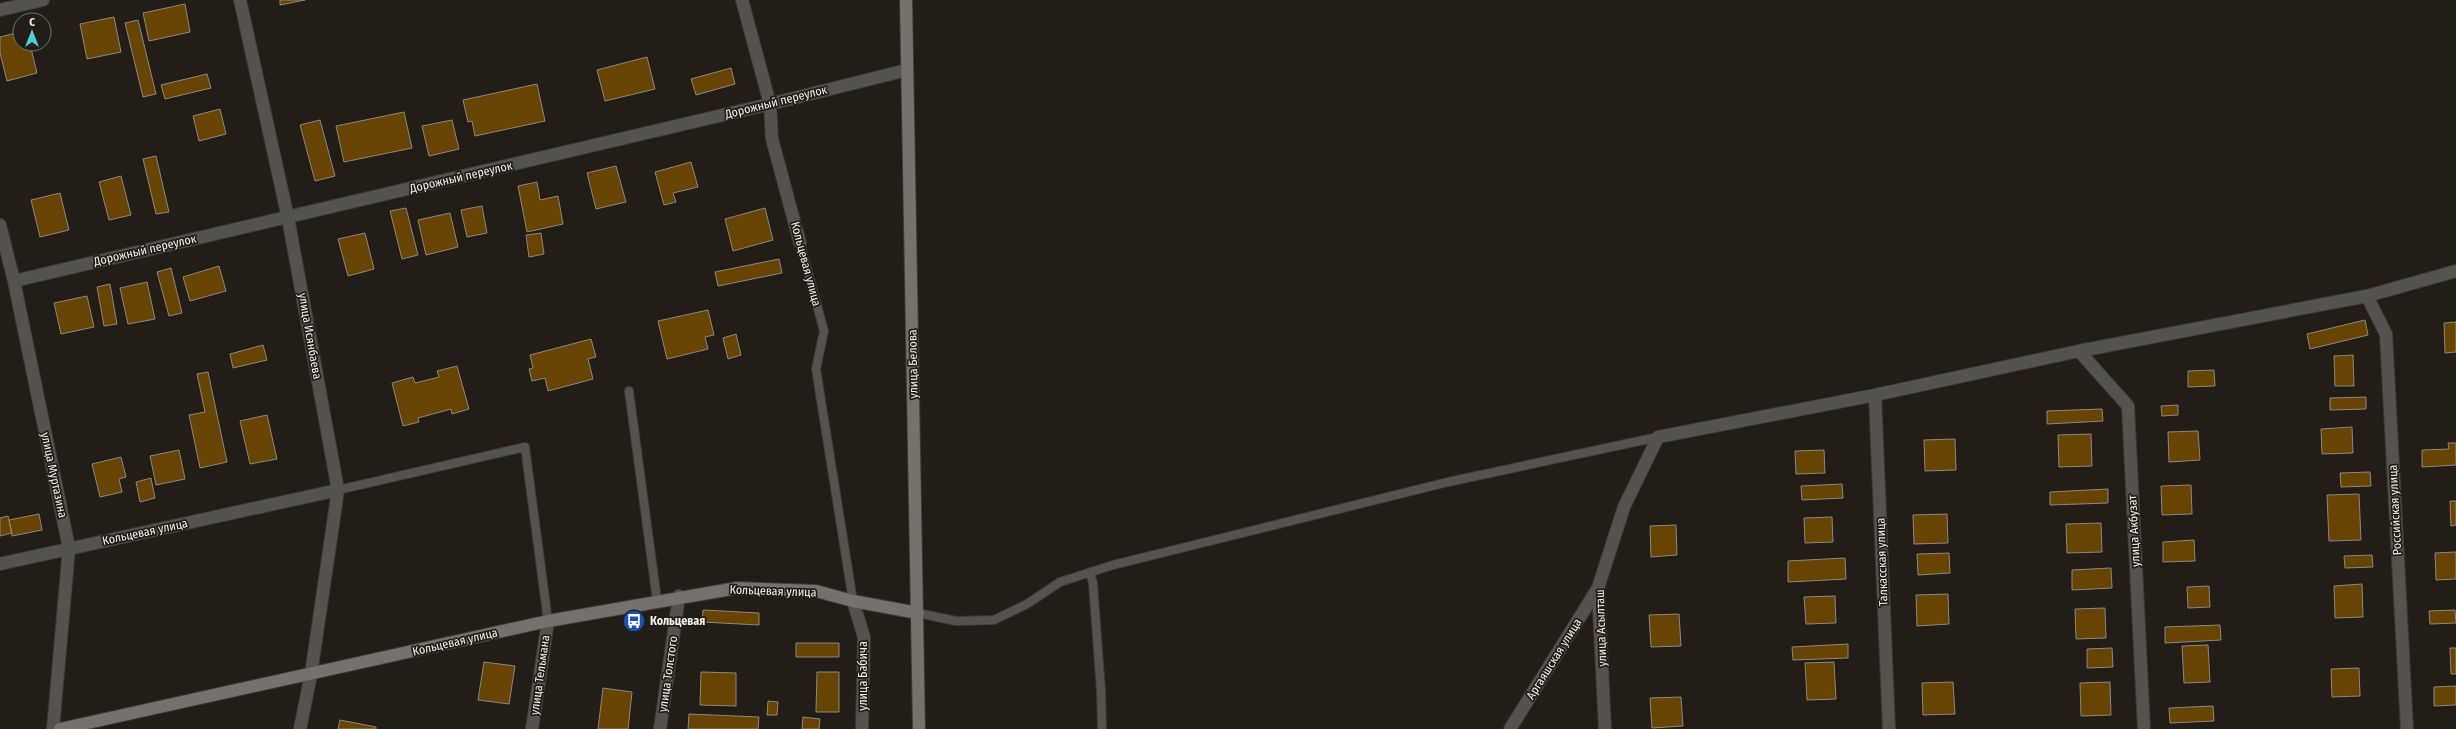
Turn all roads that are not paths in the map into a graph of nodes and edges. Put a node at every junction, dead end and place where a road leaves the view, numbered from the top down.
1 (43, 0) edge
2 (240, 0) edge
3 (742, 0) edge
4 (906, 0) edge
5 (0, 10) edge
6 (907, 70) junction
7 (770, 104) junction
8 (288, 218) junction
9 (0, 225) edge
10 (800, 243) joint
11 (2456, 271) edge
12 (14, 281) junction
13 (2367, 296) junction
14 (2079, 351) junction
15 (629, 391) dead end
16 (1875, 395) junction
17 (1658, 437) junction
18 (338, 490) junction
19 (69, 548) junction
20 (0, 564) edge
21 (1090, 572) junction
22 (1598, 588) junction
23 (679, 596) junction
24 (657, 600) junction
25 (853, 601) junction
26 (918, 613) junction
27 (548, 621) junction
28 (311, 674) junction
29 (54, 729) edge
30 (60, 729) edge
31 (300, 729) edge
32 (532, 729) edge
33 (660, 729) edge
34 (862, 729) edge
35 (919, 729) edge
36 (1102, 729) edge
37 (1510, 729) edge
38 (1605, 729) edge
39 (1889, 729) edge
40 (2144, 729) edge
41 (2407, 729) edge

1 - 5 street
2 - 8 street, улица Исянбаева
3 - 7 street, Кольцевая улица
4 - 6 main road, улица Белова
6 - 7 street, Дорожный переулок
6 - 26 main road, улица Белова
7 - 8 street, Дорожный переулок
7 - 10 street, Кольцевая улица
8 - 12 street, Дорожный переулок
8 - 18 street, улица Исянбаева
9 - 12 street, улица Муртазина
10 - 25 lane, Кольцевая улица
11 - 13 street
12 - 19 street, улица Муртазина
13 - 14 street
13 - 41 street, Российская улица
14 - 16 street
14 - 40 street, улица Акбузат
15 - 24 lane
16 - 17 street
16 - 39 street, Талкасская улица
17 - 21 lane
17 - 22 street, улица Асылташ
18 - 19 street, Кольцевая улица
18 - 27 lane
18 - 28 street, улица Исянбаева
19 - 20 street, Кольцевая улица
19 - 29 street, улица Муртазина
21 - 26 lane
21 - 36 lane
22 - 37 street, Аргаяшская улица
22 - 38 street, улица Асылташ
23 - 24 main road, Кольцевая улица
23 - 25 main road, Кольцевая улица
23 - 33 street, улица Толстого
24 - 27 main road, Кольцевая улица
25 - 26 main road, Кольцевая улица
25 - 34 street, улица Бабича
26 - 35 main road, улица Белова
27 - 28 main road, Кольцевая улица
27 - 32 street, улица Тельмана
28 - 30 main road, Кольцевая улица
28 - 31 street, улица Исянбаева

